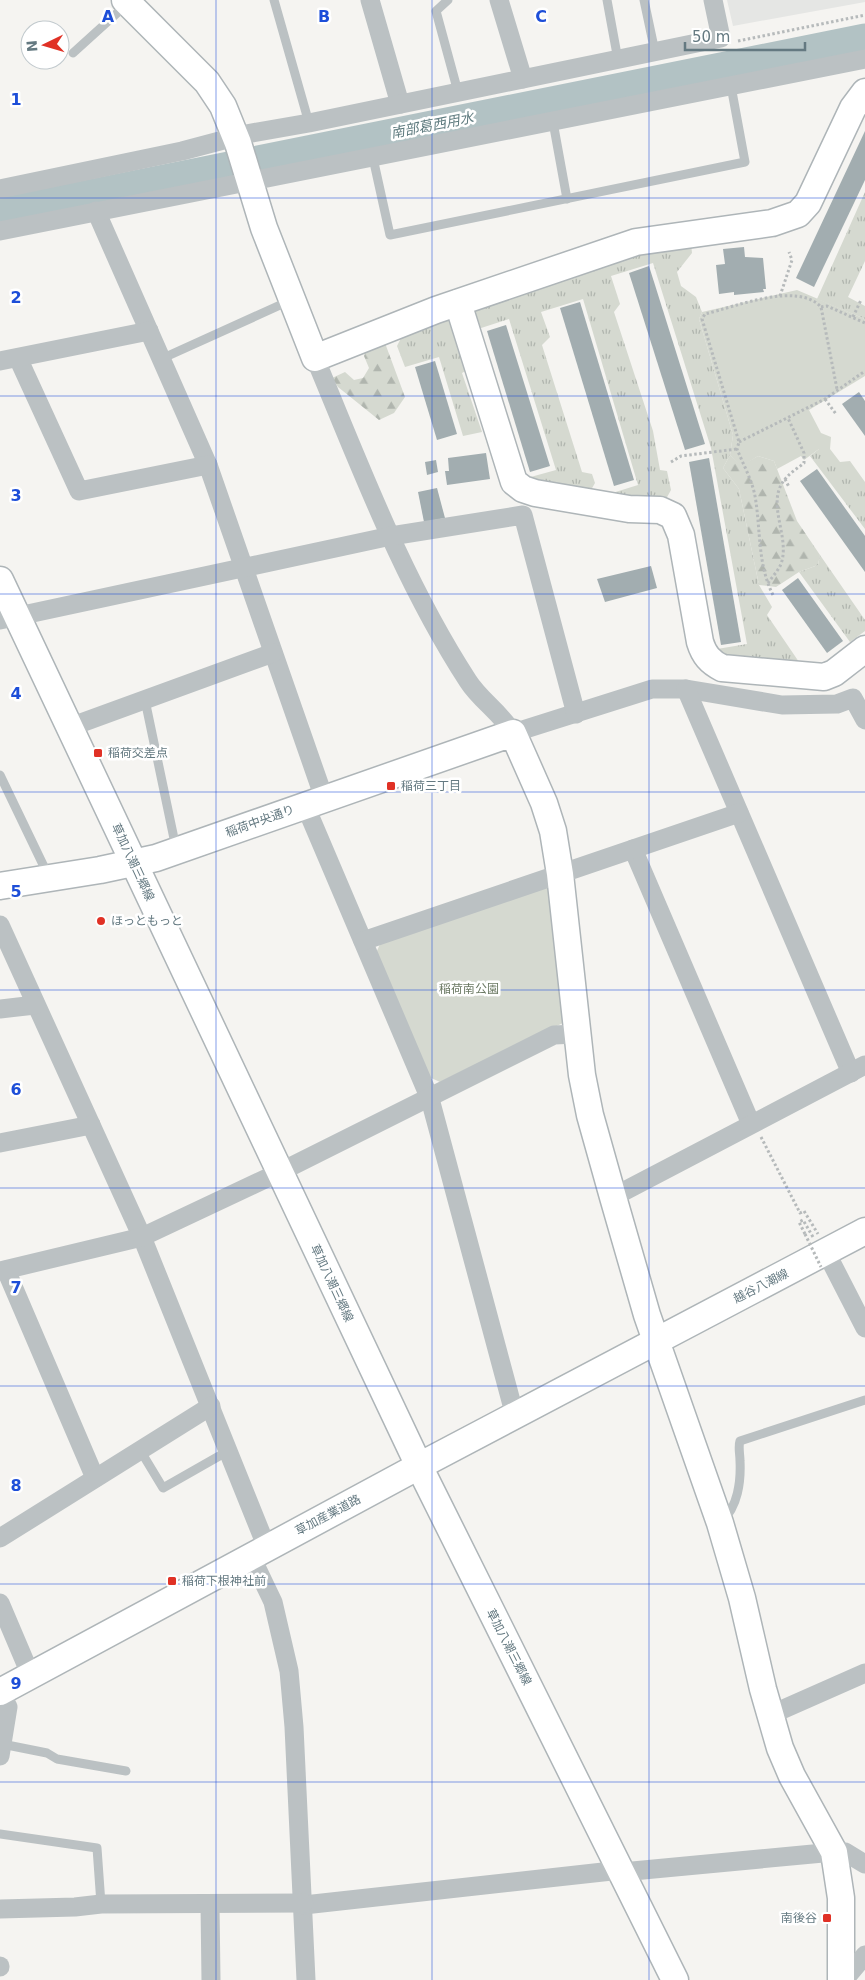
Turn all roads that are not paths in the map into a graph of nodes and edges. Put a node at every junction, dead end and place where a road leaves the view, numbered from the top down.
1 (274, 0) edge
2 (370, 0) edge
3 (448, 0) edge
4 (499, 0) edge
5 (607, 0) edge
6 (644, 0) edge
7 (713, 0) edge
8 (127, 2) edge
9 (73, 52) dead end
10 (655, 52) junction
11 (865, 59) edge
12 (618, 60) junction
13 (523, 78) junction
14 (731, 86) junction
15 (458, 92) junction
16 (865, 92) edge
17 (400, 104) junction
18 (553, 122) junction
19 (309, 123) junction
20 (237, 141) junction
21 (373, 158) junction
22 (248, 177) junction
23 (0, 189) edge
24 (567, 199) junction
25 (96, 211) junction
26 (0, 231) edge
27 (292, 300) junction
28 (458, 303) junction
29 (148, 330) junction
30 (315, 358) junction
31 (161, 359) junction
32 (9, 360) edge
33 (208, 465) junction
34 (391, 536) junction
35 (242, 567) junction
36 (0, 580) edge
37 (9, 619) edge
38 (865, 649) edge
39 (273, 653) junction
40 (686, 689) junction
41 (145, 700) junction
42 (576, 714) junction
43 (865, 720) edge
44 (70, 727) junction
45 (513, 733) junction
46 (0, 775) edge
47 (315, 801) junction
48 (740, 813) junction
49 (633, 849) junction
50 (177, 851) junction
51 (134, 864) junction
52 (560, 874) junction
53 (49, 878) junction
54 (0, 886) edge
55 (0, 925) edge
56 (363, 941) junction
57 (36, 1005) junction
58 (0, 1008) edge
59 (576, 1034) junction
60 (858, 1069) edge
61 (430, 1099) junction
62 (752, 1124) junction
63 (91, 1125) junction
64 (0, 1143) edge
65 (280, 1172) junction
66 (613, 1197) junction
67 (865, 1231) edge
68 (142, 1237) junction
69 (824, 1260) junction
70 (3, 1270) edge
71 (865, 1328) edge
72 (656, 1340) junction
73 (865, 1400) edge
74 (211, 1406) junction
75 (515, 1416) junction
76 (140, 1450) junction
77 (228, 1451) junction
78 (419, 1466) junction
79 (94, 1478) junction
80 (720, 1523) junction
81 (0, 1538) edge
82 (259, 1552) junction
83 (0, 1603) edge
84 (865, 1673) edge
85 (31, 1676) junction
86 (0, 1692) edge
87 (770, 1715) junction
88 (1, 1750) edge
89 (126, 1771) dead end
90 (0, 1834) edge
91 (834, 1852) junction
92 (865, 1864) edge
93 (622, 1871) junction
94 (101, 1904) junction
95 (210, 1904) junction
96 (304, 1904) junction
97 (0, 1909) edge
98 (865, 1955) edge
99 (211, 1980) edge
100 (306, 1980) edge
101 (675, 1980) edge
102 (842, 1980) edge

1 - 19 lane
2 - 17 street
3 - 15 lane
4 - 13 street
5 - 12 lane
6 - 10 lane
7 - 10 street
8 - 9 lane
8 - 20 street
10 - 12 street
11 - 14 street
12 - 13 street
13 - 15 street
14 - 18 street
14 - 24 lane
15 - 17 street
16 - 28 street
17 - 19 street
18 - 21 street
18 - 24 lane
19 - 20 street
20 - 22 street
20 - 23 street
21 - 22 street
21 - 24 lane
22 - 25 street
22 - 27 street
25 - 26 street
25 - 29 street
27 - 30 street
27 - 31 lane
28 - 30 street
28 - 38 street
29 - 31 street
29 - 32 street
30 - 34 street
31 - 33 street
32 - 33 street
33 - 35 street
34 - 35 street
34 - 42 street
34 - 45 street
35 - 37 street
35 - 39 street
36 - 37 street, 草加八潮三郷線
37 - 44 street, 草加八潮三郷線
39 - 41 street
39 - 47 street
40 - 42 street
40 - 43 street
40 - 48 street
41 - 44 street
41 - 50 lane
42 - 45 street
44 - 51 street, 草加八潮三郷線
45 - 47 street, 稲荷中央通り
45 - 52 street
46 - 53 lane
47 - 50 street, 稲荷中央通り
47 - 56 street
48 - 49 street
48 - 60 street
49 - 52 street
49 - 62 street
50 - 51 street, 稲荷中央通り
51 - 53 street, 稲荷中央通り
51 - 65 street, 草加八潮三郷線
52 - 56 street
52 - 59 street
53 - 54 street, 稲荷中央通り
55 - 57 street
56 - 61 street
57 - 58 street
57 - 63 street
59 - 61 street
59 - 66 street
60 - 62 street
61 - 65 street
61 - 75 street
62 - 66 street
63 - 64 street
63 - 68 street
65 - 68 street
65 - 78 street, 草加八潮三郷線
66 - 72 street
67 - 69 street, 越谷八潮線
68 - 70 street
68 - 74 street
69 - 71 street
69 - 72 street, 越谷八潮線
70 - 79 street
72 - 75 street, 草加産業道路
72 - 80 street
73 - 80 lane
74 - 76 street
74 - 77 street
75 - 78 street, 草加産業道路
76 - 77 lane
76 - 79 street
77 - 82 street
78 - 82 street, 草加産業道路
78 - 93 street, 草加八潮三郷線
79 - 81 street
80 - 87 street
82 - 85 street, 草加産業道路
82 - 96 street
83 - 85 street
84 - 87 street
85 - 86 street, 草加産業道路
86 - 88 street
87 - 91 street
88 - 89 lane
90 - 94 lane
91 - 92 street
91 - 93 street
91 - 102 street
93 - 96 street
93 - 101 street, 草加八潮三郷線
94 - 95 street
94 - 97 street
95 - 96 street
95 - 99 street
96 - 100 street
98 - 102 street

